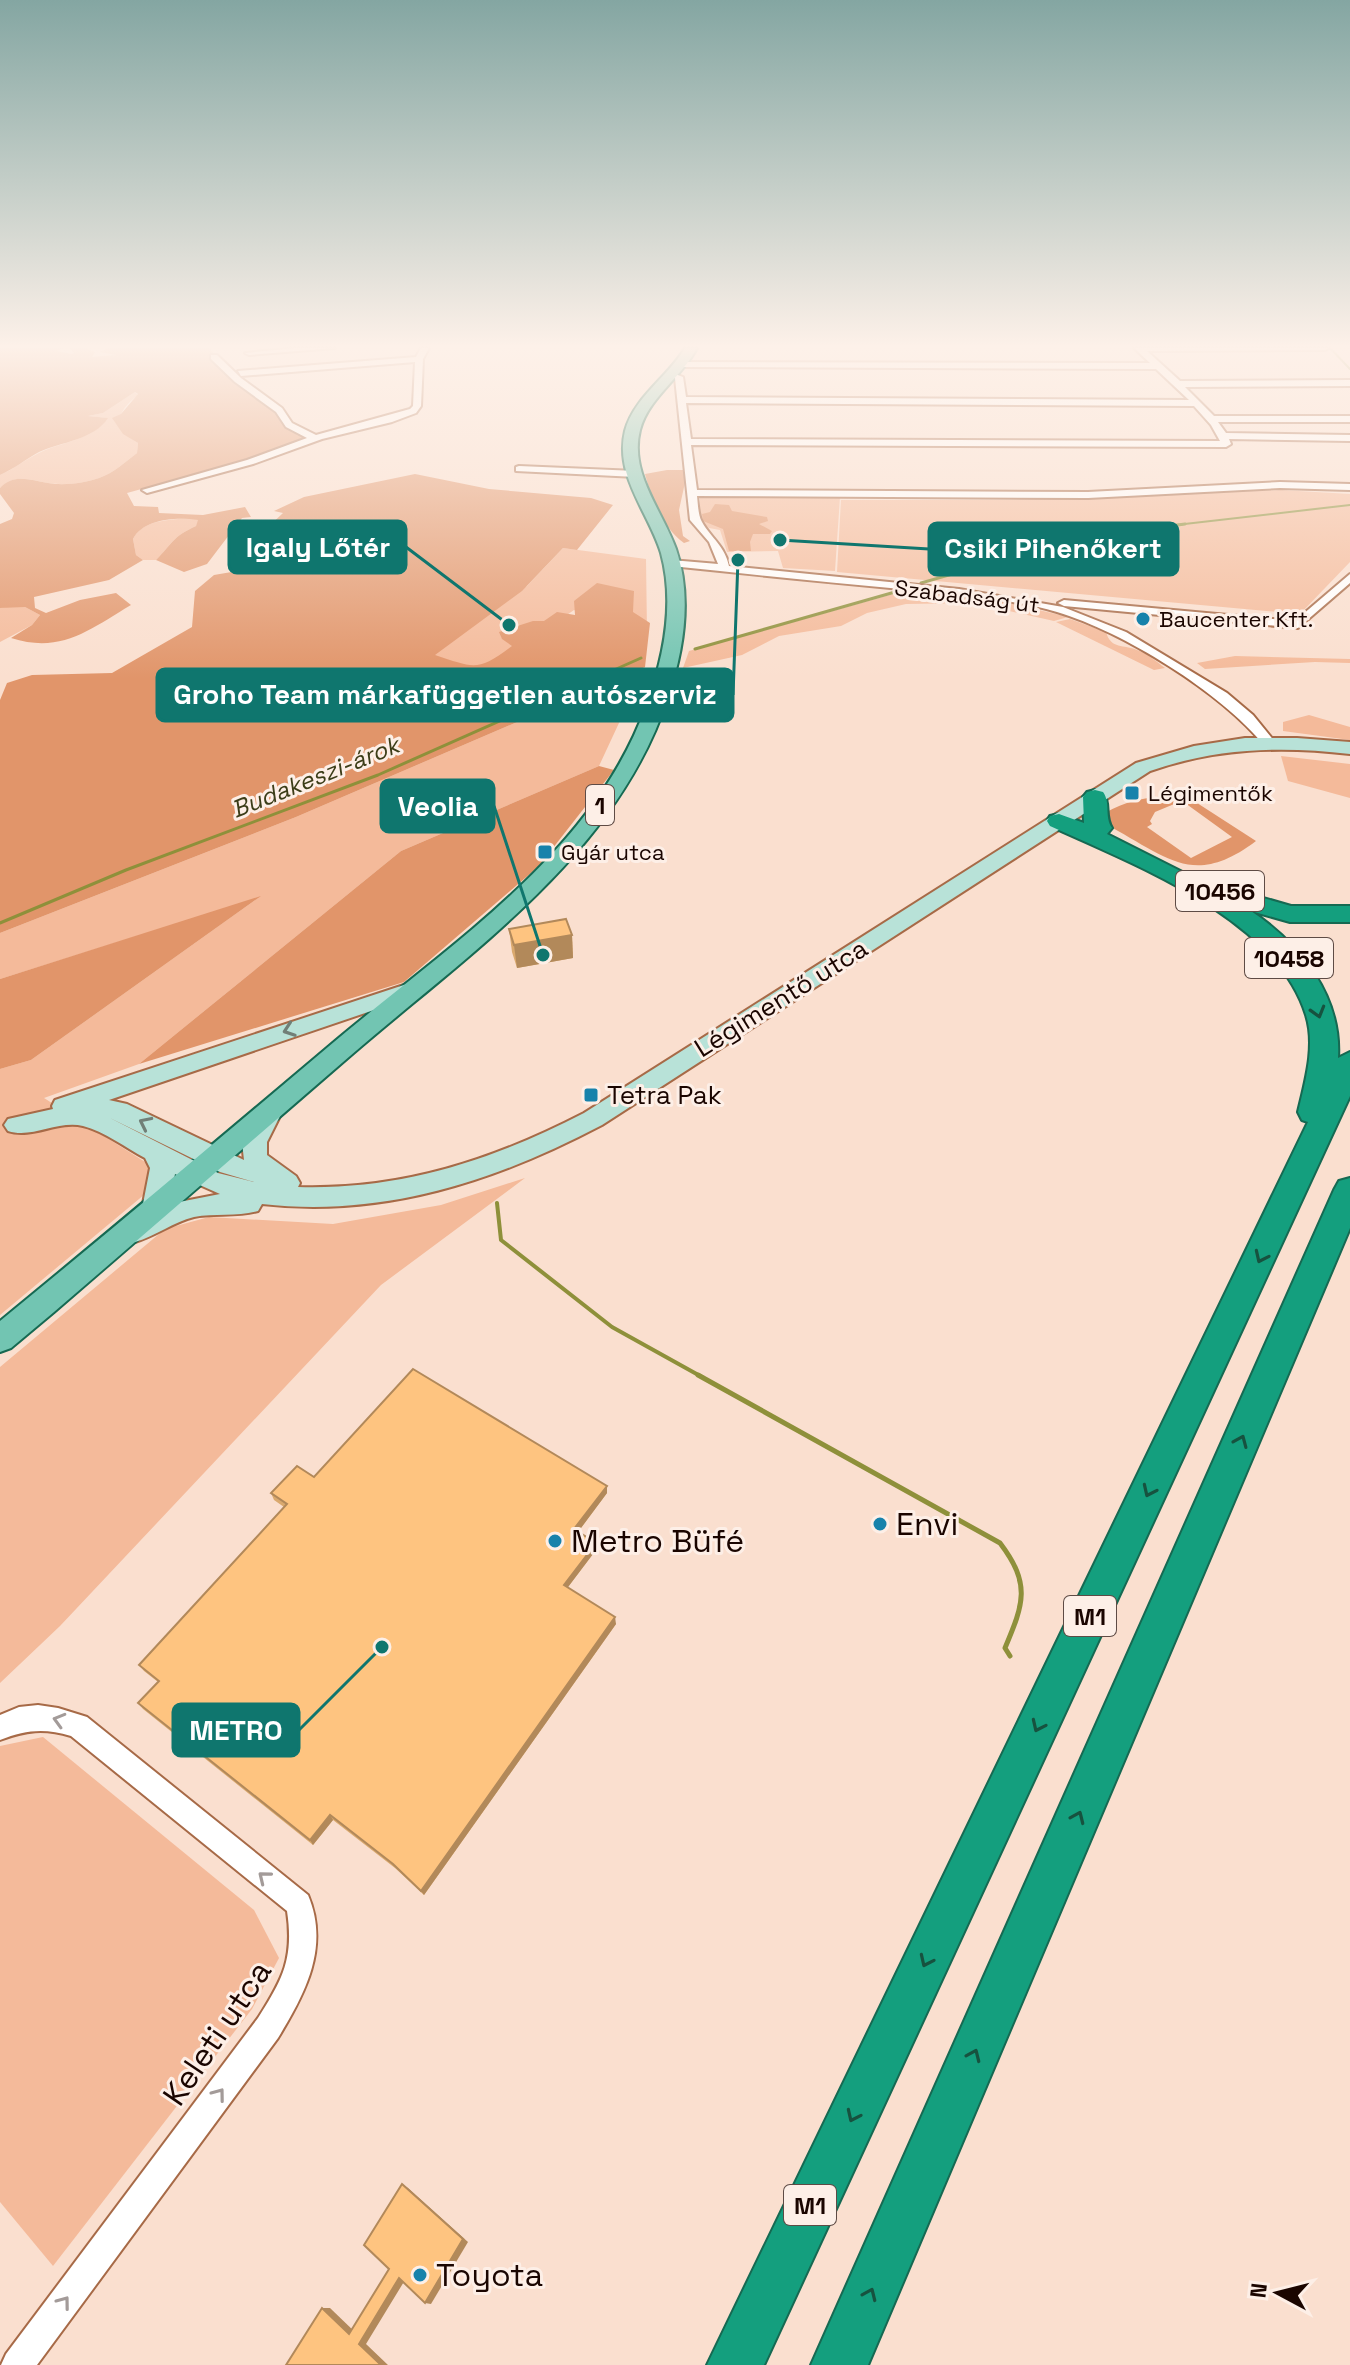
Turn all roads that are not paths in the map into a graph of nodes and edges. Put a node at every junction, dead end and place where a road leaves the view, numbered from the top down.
1 (260, 458) edge
2 (632, 458) edge
3 (687, 458) edge
4 (519, 469) dead end
5 (636, 474) junction
6 (1350, 487) edge
7 (147, 490) dead end
8 (690, 493) junction
9 (671, 563) junction
10 (724, 568) junction
11 (1350, 577) edge
12 (1038, 603) junction
13 (1269, 742) junction
14 (1350, 748) edge
15 (1095, 797) joint
16 (1071, 826) junction
17 (1350, 914) edge
18 (416, 988) junction
19 (339, 1013) junction
20 (364, 1030) junction
21 (1350, 1062) edge
22 (64, 1106) junction
23 (270, 1112) junction
24 (8, 1128) edge
25 (155, 1153) junction
26 (205, 1166) junction
27 (293, 1185) junction
28 (1295, 1186) junction
29 (1350, 1190) edge
30 (353, 1197) junction
31 (155, 1209) junction
32 (114, 1245) junction
33 (0, 1339) edge
34 (0, 1728) edge
35 (17, 2365) edge
36 (735, 2365) edge
37 (839, 2365) edge

1 - 7 street
2 - 5 main road, 1
3 - 8 street
4 - 5 street
5 - 9 main road, 1
6 - 8 street
8 - 10 street
9 - 10 street, Szabadság út
9 - 18 main road, 1
10 - 12 street, Szabadság út
11 - 12 street
12 - 13 street, Szabadság út
13 - 14 main road
13 - 15 main road
15 - 16 highway
16 - 17 highway, 10456
16 -> 28 highway, 10458
16 - 30 main road, Légimentő utca
18 - 19 main road
18 - 20 main road, 1
19 - 20 main road
19 -> 22 main road
20 - 23 main road, 1
21 - 28 highway, M1
22 - 24 main road
26 -> 22 main road
23 - 26 main road, 1
23 - 27 main road
24 - 25 main road
25 - 26 main road
25 - 31 main road
26 - 27 main road
26 - 30 main road, Légimentő utca
26 - 31 main road, 1
27 - 30 main road
28 -> 36 highway, M1
37 -> 29 highway, M1
30 - 32 main road
31 - 32 main road, 1
32 - 33 main road, 1
35 -> 34 street, Keleti utca

